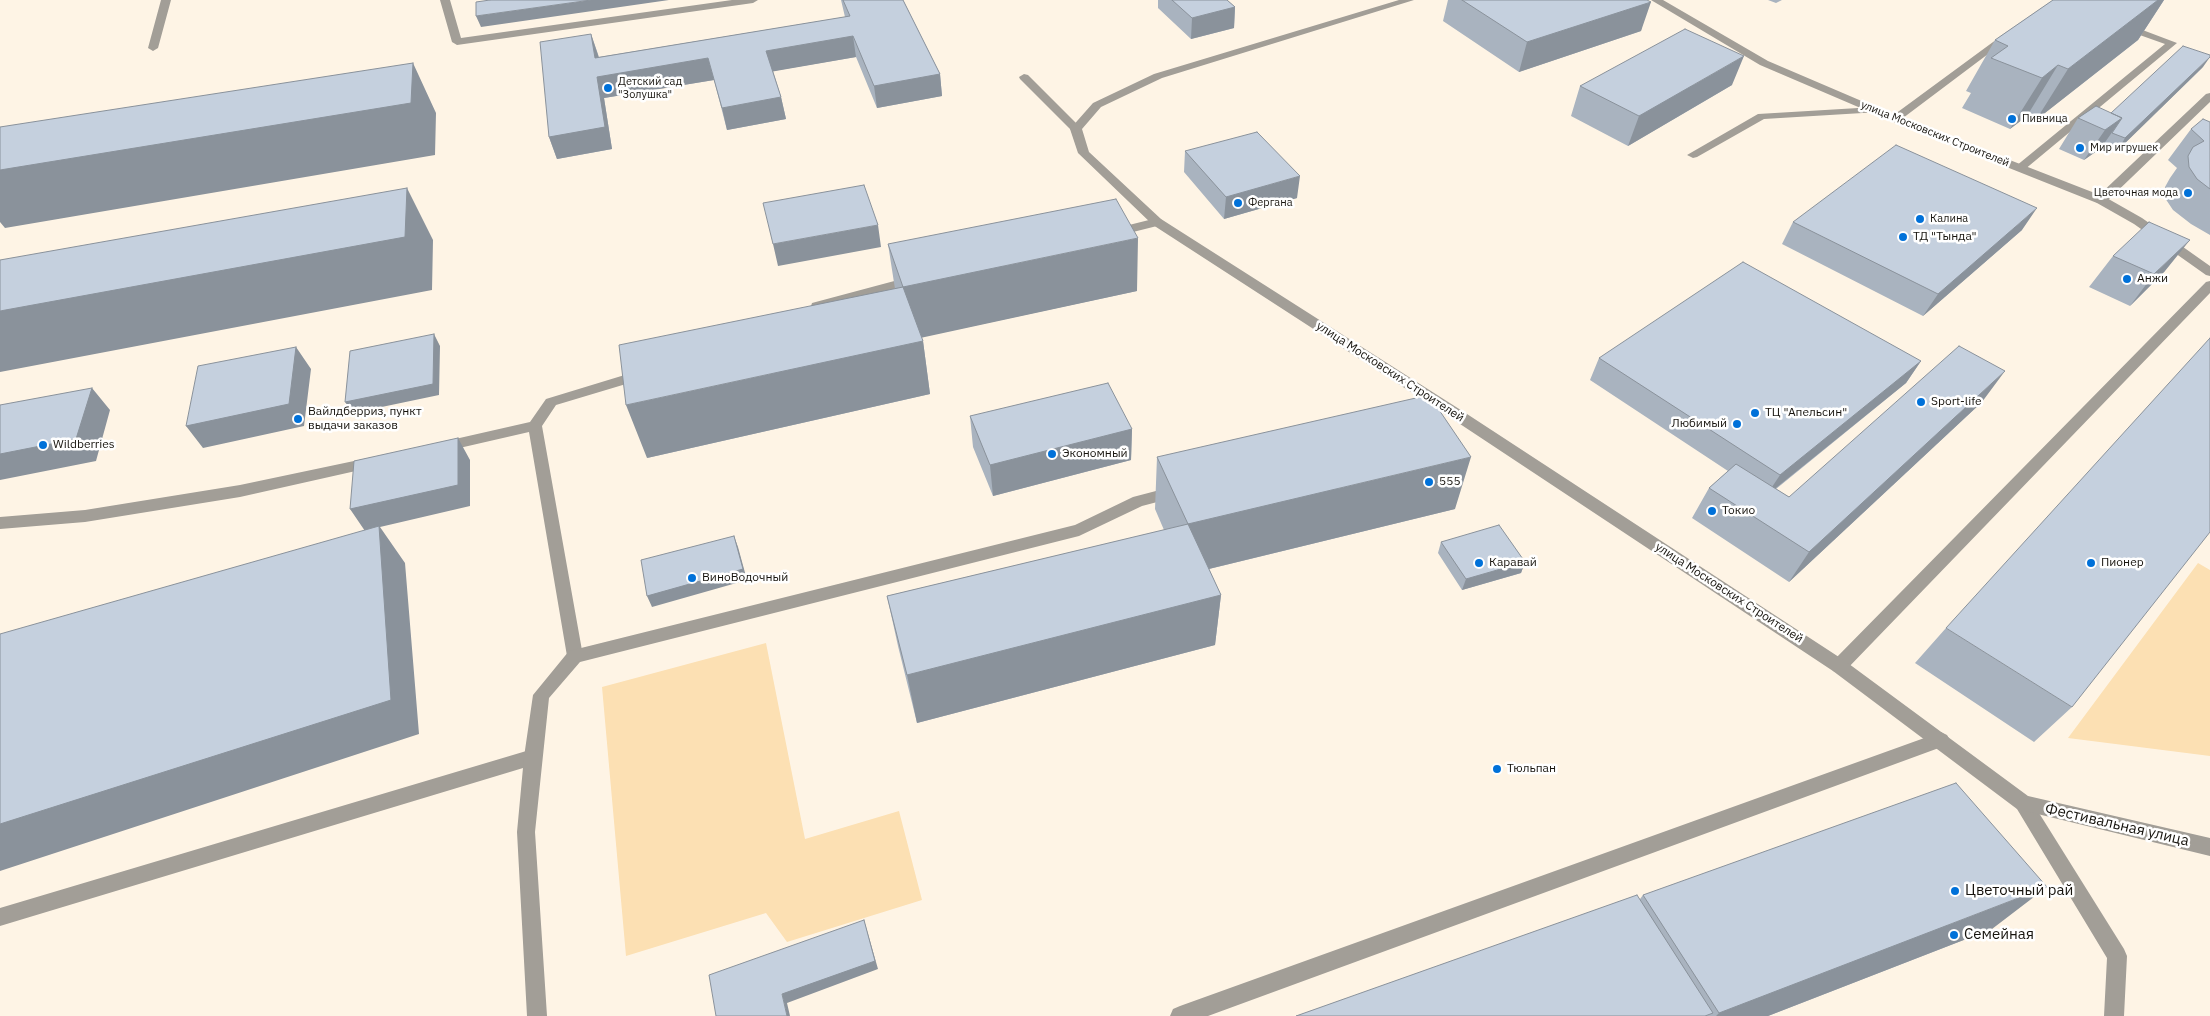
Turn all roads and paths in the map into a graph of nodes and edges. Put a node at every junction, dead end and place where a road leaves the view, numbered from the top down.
1 (166, 0) edge
2 (445, 0) edge
3 (753, 0) edge
4 (1409, 0) edge
5 (1656, 0) edge
6 (2117, 24) edge
7 (2020, 25) edge
8 (154, 48) dead end
9 (1024, 77) dead end
10 (2210, 96) edge
11 (1875, 110) junction
12 (1895, 118) junction
13 (1076, 129) junction
14 (1693, 154) dead end
15 (2020, 168) junction
16 (2101, 200) junction
17 (1157, 222) junction
18 (1100, 236) edge
19 (2210, 272) edge
20 (929, 277) edge
21 (2210, 285) edge
22 (806, 309) edge
23 (653, 372) edge
24 (1462, 418) junction
25 (1443, 423) edge
26 (535, 426) junction
27 (424, 451) edge
28 (387, 459) edge
29 (1186, 489) edge
30 (0, 523) edge
31 (575, 656) junction
32 (1839, 666) junction
33 (1941, 740) junction
34 (533, 757) junction
35 (2023, 803) junction
36 (2210, 847) edge
37 (0, 917) edge
38 (537, 1016) edge
39 (1180, 1016) edge
40 (2114, 1016) edge

1 - 8 street
2 - 3 street
4 - 13 street
5 - 11 street, улица Московских Строителей
6 - 15 street
7 - 12 street
9 - 13 street
10 - 16 street
11 - 12 street, улица Московских Строителей
11 - 14 street
12 - 15 street, улица Московских Строителей
13 - 17 street, улица Московских Строителей
15 - 16 street, улица Московских Строителей
16 - 19 street, улица Московских Строителей
17 - 18 street
17 - 24 street, улица Московских Строителей
20 - 22 street
21 - 32 street
23 - 26 street
24 - 25 street
24 - 32 street, улица Московских Строителей
26 - 27 street
26 - 31 street
28 - 30 street
29 - 31 street
31 - 34 street
32 - 33 street, улица Московских Строителей
33 - 35 street, улица Московских Строителей
33 - 39 street
34 - 37 street
34 - 38 street
35 - 36 street, Фестивальная улица
35 - 40 street

